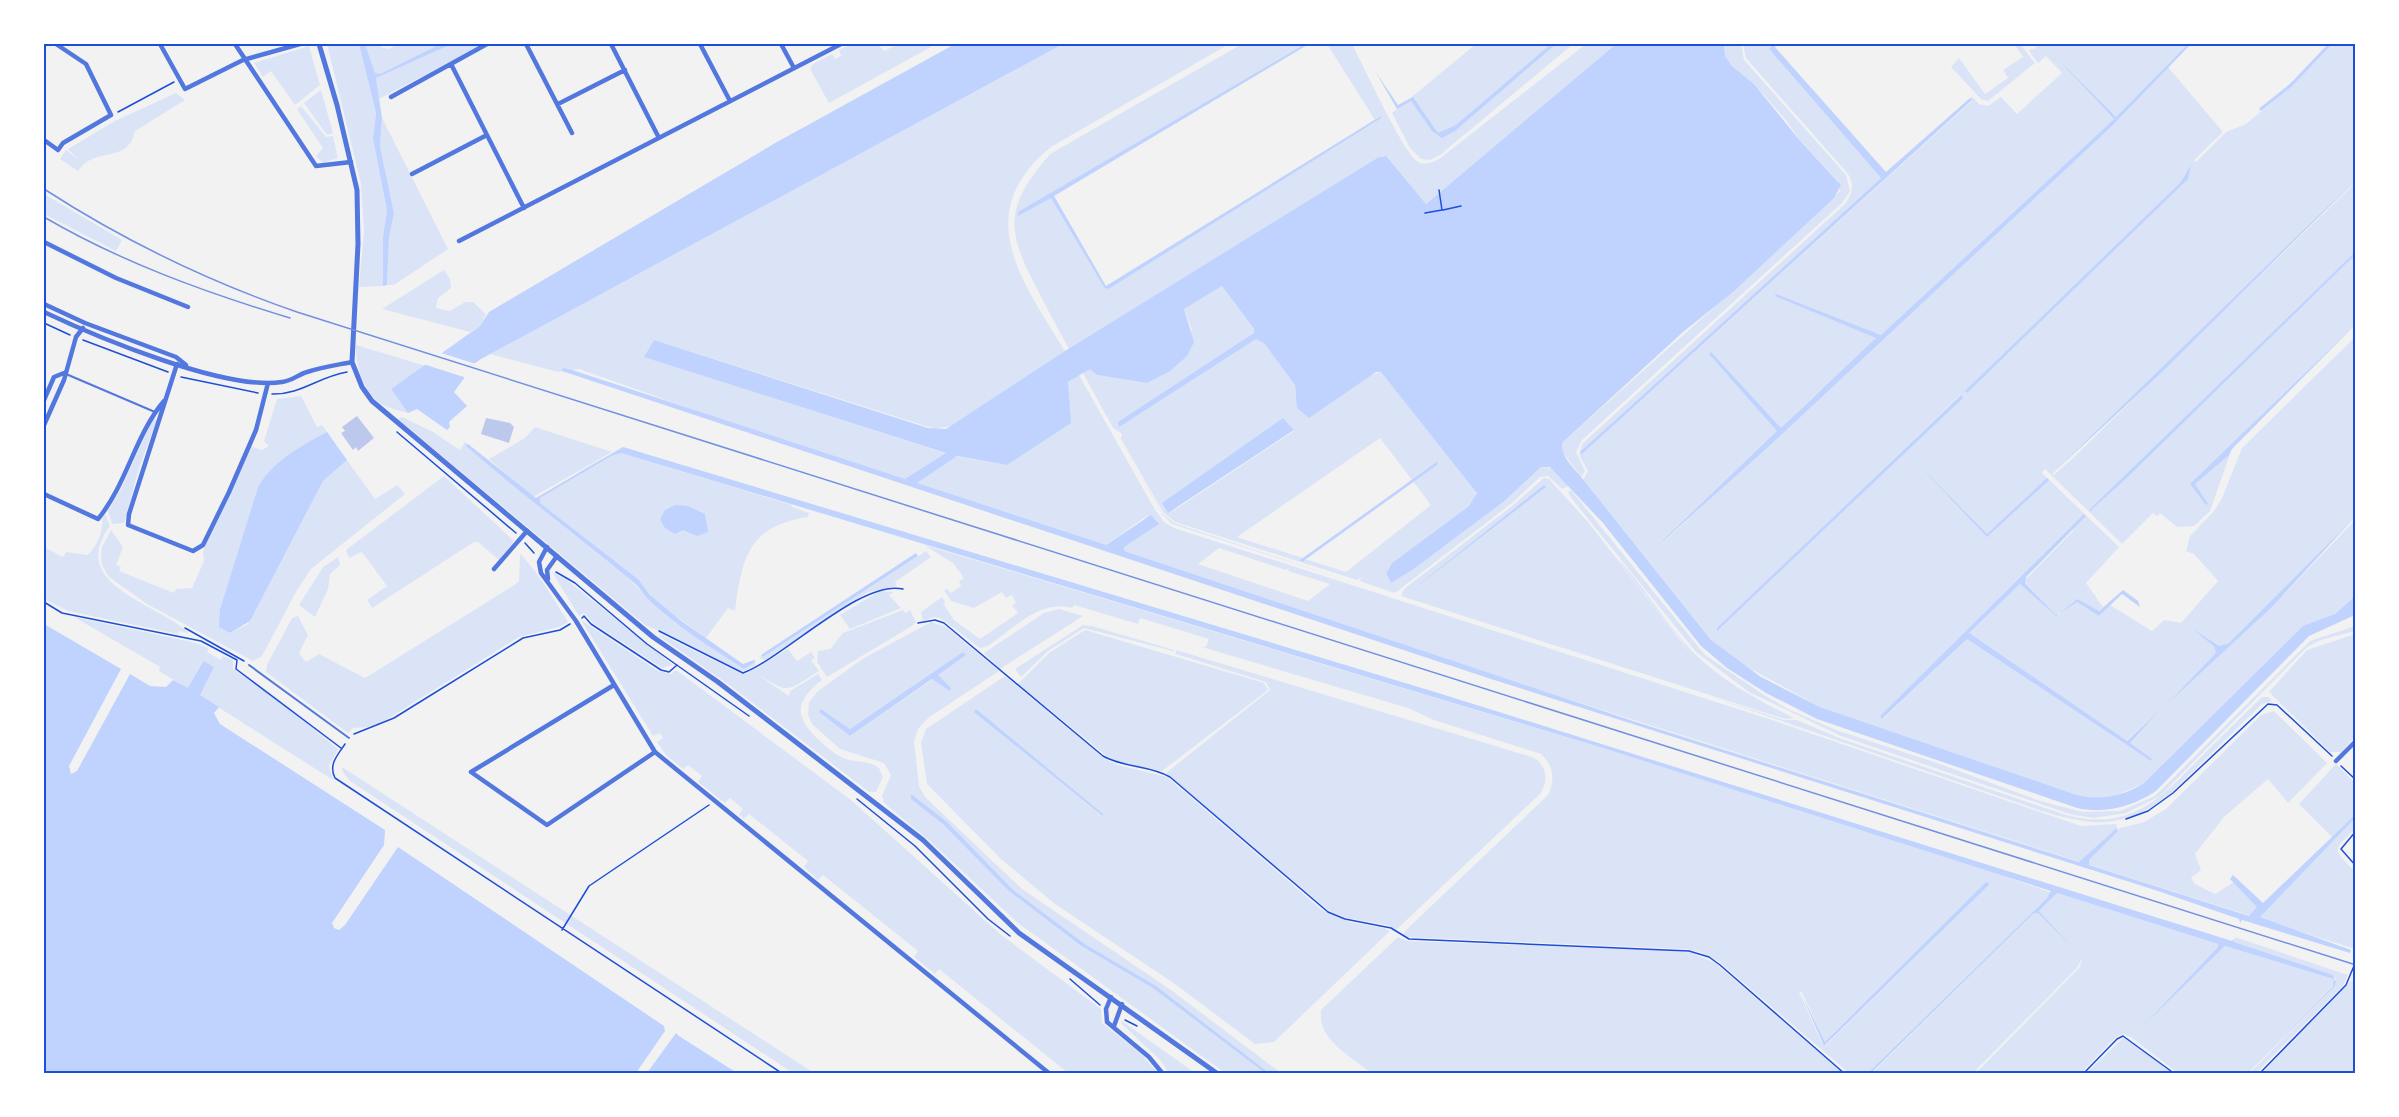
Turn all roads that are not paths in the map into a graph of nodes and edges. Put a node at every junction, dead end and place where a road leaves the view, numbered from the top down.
1 (56, 44) edge
2 (160, 44) edge
3 (235, 44) edge
4 (300, 44) edge
5 (320, 44) edge
6 (487, 44) edge
7 (526, 44) edge
8 (611, 44) edge
9 (700, 44) edge
10 (782, 44) edge
11 (841, 44) edge
12 (243, 60) junction
13 (451, 64) junction
14 (794, 68) junction
15 (624, 70) junction
16 (391, 98) dead end
17 (730, 101) junction
18 (558, 104) junction
19 (572, 133) dead end
20 (485, 136) junction
21 (659, 138) junction
22 (44, 140) edge
23 (351, 162) junction
24 (412, 174) dead end
25 (524, 208) junction
26 (459, 241) dead end
27 (44, 242) edge
28 (44, 304) edge
29 (188, 307) dead end
30 (44, 312) edge
31 (85, 323) junction
32 (82, 329) junction
33 (352, 362) junction
34 (177, 364) junction
35 (189, 367) junction
36 (64, 373) junction
37 (268, 383) junction
38 (44, 400) edge
39 (164, 401) junction
40 (155, 412) junction
41 (44, 425) edge
42 (44, 494) edge
43 (527, 531) junction
44 (547, 547) junction
45 (556, 556) junction
46 (494, 568) dead end
47 (548, 579) junction
48 (249, 665) road end
49 (614, 684) junction
50 (349, 738) road end
51 (2355, 741) edge
52 (654, 752) junction
53 (2336, 760) road end
54 (1112, 997) junction
55 (1122, 1004) junction
56 (1114, 1026) junction
57 (1050, 1074) edge
58 (1163, 1074) edge
59 (1218, 1074) edge

1 - 22 street
2 - 12 street
3 - 12 street
4 - 12 street
5 - 23 street
6 - 13 street
7 - 18 street
8 - 15 street
9 - 17 street
10 - 14 street
11 - 14 street
12 - 23 street
13 - 16 street
13 - 20 street
14 - 17 street
15 - 18 street
15 - 21 street
17 - 21 street
18 - 19 street
20 - 24 street
20 - 25 street
21 - 25 street
23 - 33 street
25 - 26 street
27 - 29 street
28 - 31 street
30 - 32 street
31 - 32 street
31 - 35 street
32 - 34 street
32 - 36 street
33 - 37 street
33 - 43 street
34 - 35 street
34 - 39 street
35 - 37 street
36 - 38 street
36 - 40 lane
36 - 41 street
37 - 39 street
39 - 40 street
40 - 42 street
43 - 44 street
43 - 46 street
44 - 45 street
44 - 47 street
45 - 47 street
45 - 54 street
47 - 49 street
48 - 50 lane
49 - 52 street
49 - 52 street
51 - 53 street
52 - 57 street
54 - 55 street
54 - 56 street
55 - 56 street
55 - 59 street
56 - 58 street

